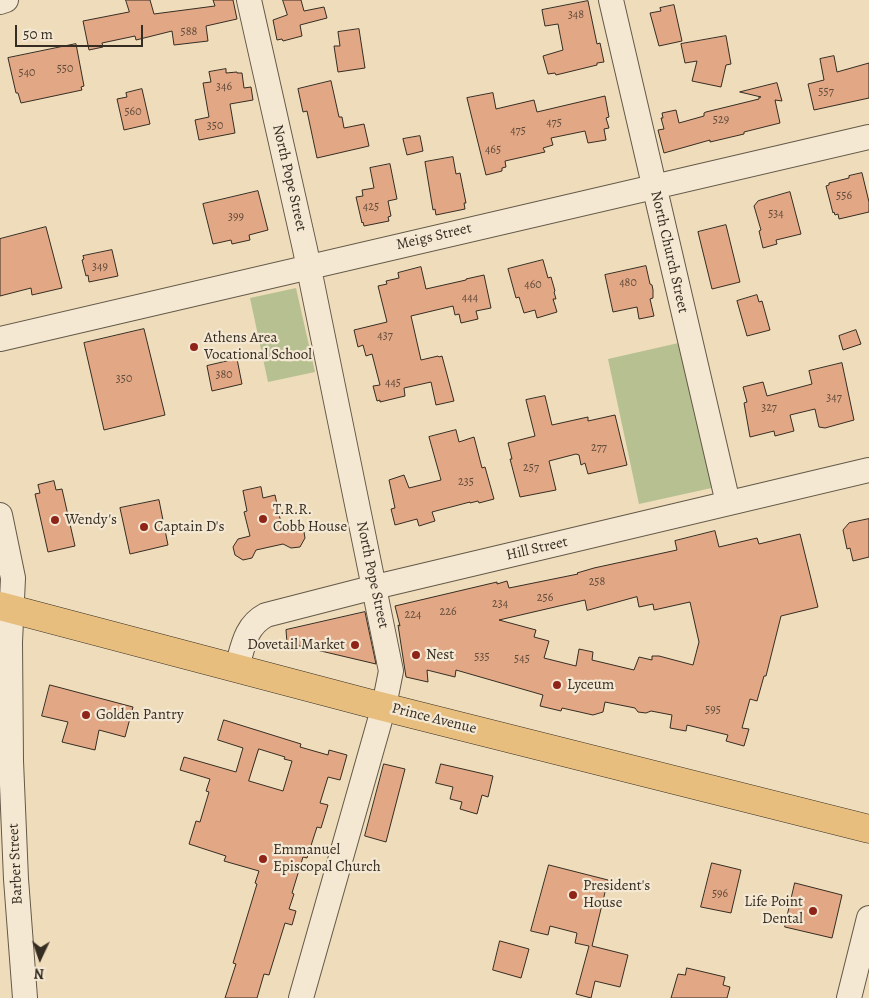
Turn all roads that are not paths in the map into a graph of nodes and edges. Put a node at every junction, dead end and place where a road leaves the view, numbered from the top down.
1 (6, 0) edge
2 (249, 0) edge
3 (611, 0) edge
4 (0, 2) edge
5 (869, 137) edge
6 (654, 186) junction
7 (308, 267) junction
8 (0, 338) edge
9 (869, 470) edge
10 (728, 503) junction
11 (0, 515) edge
12 (375, 587) junction
13 (6, 608) edge
14 (237, 667) junction
15 (384, 706) junction
16 (869, 829) edge
17 (869, 918) edge
18 (25, 998) edge
19 (301, 998) edge
20 (849, 998) edge

1 - 4 street
2 - 7 street, North Pope Street
3 - 6 street, North Church Street
5 - 6 street, Meigs Street
6 - 7 street, Meigs Street
6 - 10 street, North Church Street
7 - 8 street, Meigs Street
7 - 12 street, North Pope Street
9 - 10 street, Hill Street
10 - 12 street, Hill Street
11 - 13 street, Barber Street
12 - 14 street, Hill Street
12 - 15 street, North Pope Street
13 - 14 main road, Prince Avenue
13 - 18 street, Barber Street
14 - 15 main road, Prince Avenue
15 - 16 main road, Prince Avenue
15 - 19 street, North Pope Street
17 - 20 street

